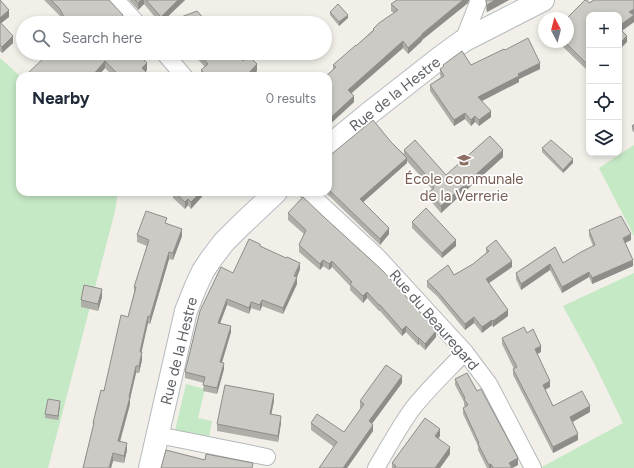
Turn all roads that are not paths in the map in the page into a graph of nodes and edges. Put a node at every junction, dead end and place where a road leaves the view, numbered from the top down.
1 (116, 0) edge
2 (479, 0) edge
3 (543, 0) edge
4 (131, 16) edge
5 (463, 41) junction
6 (170, 60) edge
7 (181, 72) edge
8 (332, 144) edge
9 (272, 196) edge
10 (312, 196) edge
11 (466, 352) junction
12 (158, 435) junction
13 (267, 457) dead end
14 (150, 468) edge
15 (376, 468) edge
16 (533, 468) edge

1 - 4 street
2 - 5 street
3 - 5 street, Rue de la Hestre
5 - 8 street, Rue de la Hestre
6 - 7 street
9 - 12 street, Rue de la Hestre
10 - 11 street, Rue du Beauregard
11 - 15 street
11 - 16 street, Rue du Beauregard
12 - 13 street
12 - 14 street, Rue de la Hestre

